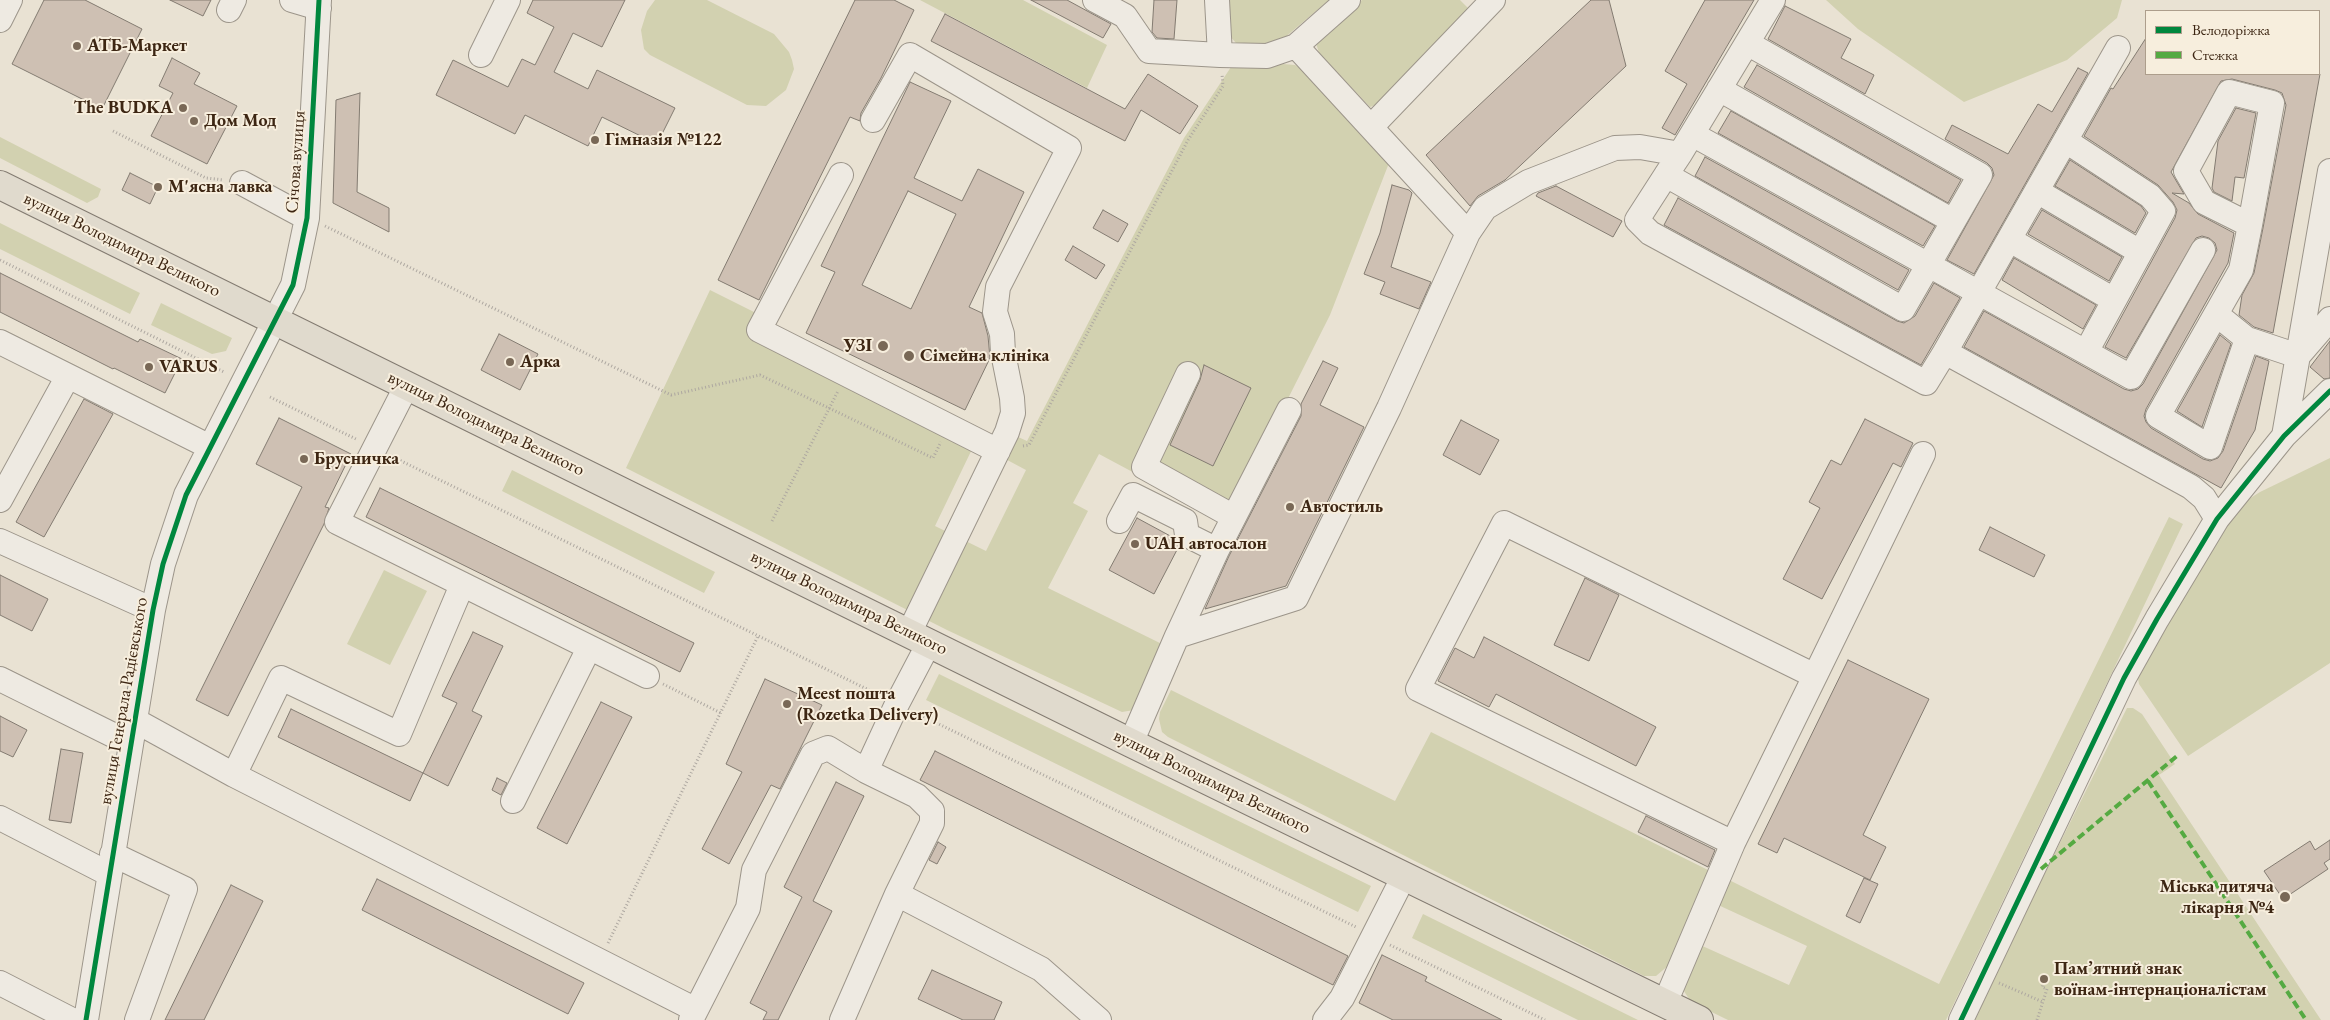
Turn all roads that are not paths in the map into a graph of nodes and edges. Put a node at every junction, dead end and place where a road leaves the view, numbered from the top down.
1 (10, 0) edge
2 (292, 0) edge
3 (508, 0) edge
4 (1095, 0) edge
5 (1217, 0) edge
6 (1348, 0) edge
7 (1493, 0) edge
8 (1773, 0) edge
9 (319, 4) edge
10 (0, 20) edge
11 (1747, 43) junction
12 (1296, 46) junction
13 (2118, 48) dead end
14 (481, 55) dead end
15 (1220, 55) junction
16 (1719, 89) junction
17 (873, 120) dead end
18 (1371, 127) junction
19 (1692, 134) junction
20 (2066, 141) junction
21 (1680, 154) junction
22 (2330, 171) edge
23 (841, 175) dead end
24 (1666, 175) junction
25 (242, 182) road end
26 (0, 185) edge
27 (2037, 191) junction
28 (307, 218) junction
29 (1953, 221) junction
30 (2250, 225) junction
31 (1468, 233) junction
32 (2010, 240) junction
33 (2203, 250) dead end
34 (2322, 250) edge
35 (2140, 252) junction
36 (1928, 265) junction
37 (1980, 293) junction
38 (2114, 300) junction
39 (2216, 314) junction
40 (2330, 319) edge
41 (275, 321) junction
42 (2247, 339) junction
43 (0, 342) edge
44 (1945, 352) junction
45 (2086, 352) junction
46 (2298, 356) junction
47 (1188, 374) dead end
48 (68, 376) junction
49 (407, 384) junction
50 (2330, 391) edge
51 (1289, 410) dead end
52 (2284, 436) junction
53 (210, 447) junction
54 (998, 451) junction
55 (1923, 454) dead end
56 (0, 500) edge
57 (1234, 517) junction
58 (2217, 519) junction
59 (1119, 521) dead end
60 (0, 541) edge
61 (1217, 550) junction
62 (462, 585) junction
63 (153, 610) junction
64 (1177, 636) junction
65 (919, 638) junction
66 (589, 648) junction
67 (647, 676) road end
68 (1816, 676) junction
69 (0, 679) edge
70 (134, 733) junction
71 (1130, 743) junction
72 (866, 771) junction
73 (234, 776) junction
74 (513, 801) dead end
75 (0, 818) edge
76 (1733, 843) junction
77 (111, 864) junction
78 (1404, 876) junction
79 (897, 894) junction
80 (0, 983) edge
81 (1665, 1003) junction
82 (693, 1015) edge
83 (72, 1020) edge
84 (86, 1020) edge
85 (137, 1020) edge
86 (842, 1020) edge
87 (1099, 1020) edge
88 (1326, 1020) edge
89 (1699, 1020) edge
90 (1961, 1020) edge

1 - 10 street
2 - 9 street
3 - 14 street
4 - 15 street
5 - 15 street
6 - 12 street
7 - 18 street
8 - 11 street
9 - 28 street, Січова вулиця
11 - 16 street
11 - 29 street
12 - 15 street
12 - 18 street
13 - 20 street
16 - 19 street
16 - 29 street
17 - 54 street
18 - 31 street
19 - 21 street
19 - 36 street
20 - 27 street
20 - 35 street
21 - 24 street
21 - 31 street
22 - 34 street
23 - 54 street
24 - 36 street
24 - 44 street
25 - 28 street
26 - 41 main road, вулиця Володимира Великого
27 - 32 street
27 - 35 street
28 - 41 street, Січова вулиця
29 - 36 street
30 - 30 street
30 - 39 street
31 - 64 street
32 - 37 street
32 - 38 street
33 - 45 street
34 - 46 street
35 - 38 street
36 - 37 street
37 - 44 street
37 - 45 street
38 - 45 street
39 - 42 street
39 - 42 street
40 - 46 street
41 - 49 main road, вулиця Володимира Великого
41 - 53 street, вулиця Генерала Радієвського
42 - 46 street
43 - 48 street
44 - 58 street
46 - 52 street
47 - 57 street
48 - 53 street
48 - 56 street
49 - 62 street
49 - 65 main road, вулиця Володимира Великого
50 - 52 street
51 - 57 street
52 - 58 street
53 - 63 street, вулиця Генерала Радієвського
54 - 65 street
55 - 68 street
57 - 61 street
58 - 90 street
59 - 61 street
60 - 63 street
61 - 64 street
62 - 66 street
62 - 73 street
63 - 70 street, вулиця Генерала Радієвського
64 - 71 street
65 - 71 main road, вулиця Володимира Великого
65 - 72 street
66 - 67 street
66 - 74 street
68 - 76 street
68 - 76 street
69 - 70 street
70 - 73 street
70 - 77 street, вулиця Генерала Радієвського
71 - 78 main road, вулиця Володимира Великого
72 - 79 street
72 - 82 street
73 - 82 street
75 - 77 street
76 - 81 street
77 - 84 street, вулиця Генерала Радієвського
77 - 85 street
78 - 81 main road, вулиця Володимира Великого
78 - 88 street
79 - 86 street
79 - 87 street
80 - 83 street
81 - 89 main road, вулиця Володимира Великого

